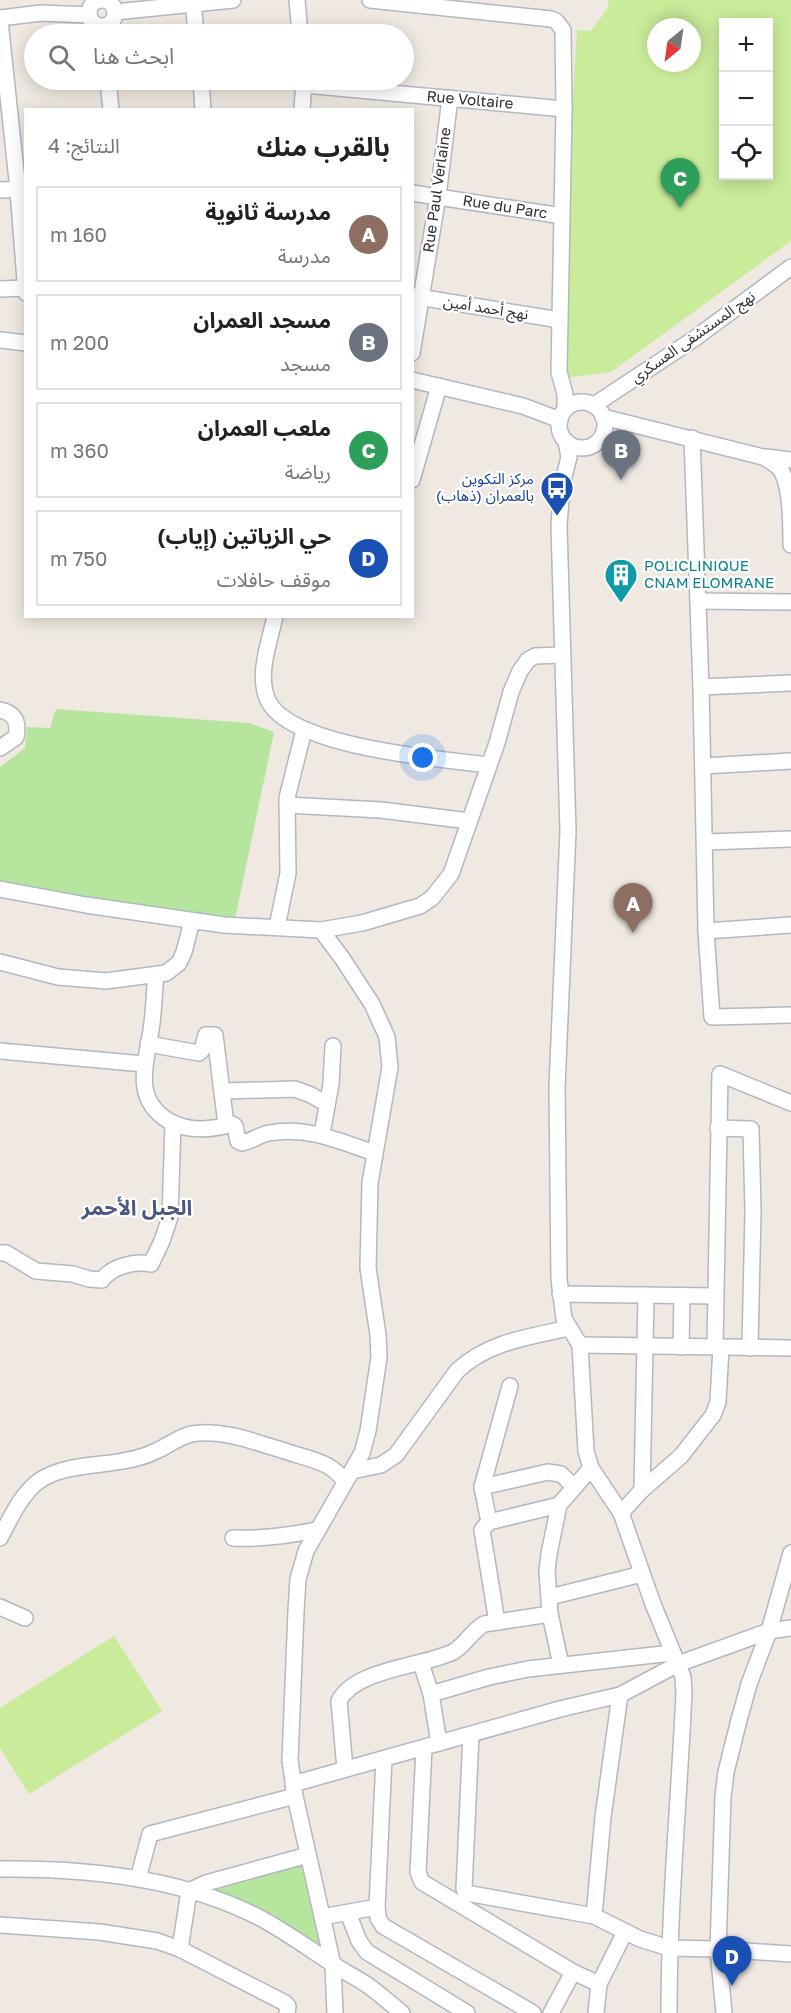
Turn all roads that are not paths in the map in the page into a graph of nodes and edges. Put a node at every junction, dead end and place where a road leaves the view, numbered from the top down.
1 (233, 0) edge
2 (297, 0) edge
3 (370, 0) edge
4 (193, 2) edge
5 (115, 12) junction
6 (89, 15) junction
7 (0, 20) edge
8 (94, 24) edge
9 (110, 24) edge
10 (195, 24) edge
11 (299, 24) edge
12 (109, 90) edge
13 (202, 90) edge
14 (304, 90) edge
15 (378, 90) edge
16 (450, 98) junction
17 (111, 108) edge
18 (203, 108) edge
19 (302, 108) edge
20 (564, 109) junction
21 (0, 190) edge
22 (22, 190) edge
23 (414, 193) edge
24 (438, 196) junction
25 (562, 216) junction
26 (24, 255) edge
27 (791, 267) edge
28 (24, 288) edge
29 (0, 289) edge
30 (417, 297) edge
31 (560, 320) junction
32 (414, 330) edge
33 (0, 340) edge
34 (24, 343) edge
35 (414, 380) edge
36 (439, 386) junction
37 (598, 411) junction
38 (562, 415) junction
39 (692, 438) junction
40 (566, 441) junction
41 (764, 457) junction
42 (791, 460) edge
43 (414, 473) edge
44 (791, 534) edge
45 (791, 545) edge
46 (698, 601) junction
47 (791, 602) edge
48 (275, 618) edge
49 (562, 656) junction
50 (791, 683) edge
51 (701, 687) junction
52 (0, 710) edge
53 (304, 730) junction
54 (0, 748) edge
55 (791, 761) edge
56 (488, 765) junction
57 (703, 766) junction
58 (287, 805) junction
59 (469, 821) junction
60 (791, 839) edge
61 (705, 842) junction
62 (0, 888) edge
63 (192, 921) junction
64 (791, 925) edge
65 (277, 927) junction
66 (321, 930) junction
67 (706, 931) junction
68 (0, 962) edge
69 (156, 975) junction
70 (791, 1016) edge
71 (148, 1044) junction
72 (333, 1046) dead end
73 (0, 1051) edge
74 (144, 1064) junction
75 (223, 1091) junction
76 (791, 1103) edge
77 (327, 1104) junction
78 (173, 1123) junction
79 (226, 1125) junction
80 (718, 1128) junction
81 (322, 1134) junction
82 (374, 1153) junction
83 (0, 1253) edge
84 (560, 1294) junction
85 (646, 1295) junction
86 (682, 1296) junction
87 (716, 1296) junction
88 (569, 1328) junction
89 (580, 1345) junction
90 (645, 1345) junction
91 (681, 1347) junction
92 (718, 1347) junction
93 (750, 1348) junction
94 (791, 1348) edge
95 (510, 1386) dead end
96 (591, 1468) junction
97 (349, 1476) junction
98 (482, 1487) junction
99 (574, 1487) junction
100 (642, 1490) junction
101 (560, 1505) junction
102 (621, 1513) junction
103 (489, 1522) junction
104 (316, 1530) junction
105 (0, 1538) edge
106 (233, 1538) dead end
107 (791, 1553) edge
108 (642, 1574) junction
109 (550, 1597) junction
110 (0, 1607) edge
111 (550, 1614) junction
112 (25, 1618) dead end
113 (497, 1622) junction
114 (791, 1628) edge
115 (769, 1631) junction
116 (675, 1659) junction
117 (421, 1663) junction
118 (561, 1665) junction
119 (431, 1694) junction
120 (620, 1695) junction
121 (471, 1735) junction
122 (432, 1746) junction
123 (384, 1759) junction
124 (345, 1769) junction
125 (294, 1790) junction
126 (308, 1855) junction
127 (0, 1869) edge
128 (138, 1879) junction
129 (189, 1891) junction
130 (464, 1891) junction
131 (450, 1899) junction
132 (377, 1907) junction
133 (348, 1914) junction
134 (594, 1916) junction
135 (322, 1917) junction
136 (0, 1925) edge
137 (625, 1932) junction
138 (669, 1948) junction
139 (180, 1949) junction
140 (718, 1949) junction
141 (791, 1954) edge
142 (333, 1965) junction
143 (573, 1972) junction
144 (599, 1984) junction
145 (287, 2013) edge
146 (335, 2013) edge
147 (402, 2013) edge
148 (467, 2013) edge
149 (532, 2013) edge
150 (551, 2013) edge
151 (596, 2013) edge
152 (669, 2013) edge
153 (724, 2013) edge

1 - 4 street
2 - 11 street
3 - 20 street
4 - 5 street
4 - 10 street
5 - 6 street
5 - 9 street
6 - 7 street
6 - 8 street
7 - 22 street
12 - 17 street
13 - 18 street
14 - 19 street
15 - 16 street, Rue Voltaire
16 - 20 street, Rue Voltaire
16 - 24 street, Rue Paul Verlaine
20 - 25 street
21 - 22 street
22 - 26 street
23 - 24 street, Rue du Parc
24 - 25 street, Rue du Parc
24 - 30 street, Rue Paul Verlaine
25 - 31 street
27 - 37 street, نهج المستشفى العسكري
28 - 29 street
30 - 31 street, نهج أحمد أمين
30 - 32 street, Rue Paul Verlaine
31 - 38 street
33 - 34 street
35 - 36 street
36 - 38 street
36 - 43 street
37 - 38 street
37 - 39 street
37 - 40 street
38 - 40 street
39 - 41 street
39 - 46 street
40 - 49 street
41 - 42 street
41 - 44 street
44 - 45 street
46 - 47 street
46 - 51 street
48 - 53 street
49 - 56 street
49 - 84 street
50 - 51 street
51 - 57 street
52 - 54 street
53 - 56 street
53 - 58 street
55 - 57 street
56 - 59 street
57 - 61 street
58 - 59 street
58 - 65 street
59 - 66 street
60 - 61 street
61 - 67 street
62 - 63 street
63 - 65 street
63 - 69 street
64 - 67 street
65 - 66 street
66 - 82 street
67 - 70 street
68 - 69 street
69 - 71 street
71 - 74 street
71 - 75 street
72 - 77 street
73 - 74 street
74 - 78 street
75 - 77 street
75 - 79 street
76 - 80 street
77 - 81 street
78 - 79 street
78 - 83 street
79 - 81 street
80 - 87 street
80 - 93 street
81 - 82 street
82 - 97 street
84 - 85 street
84 - 88 street
85 - 86 street
85 - 90 street
86 - 87 street
86 - 91 street
87 - 92 street
88 - 89 street
88 - 97 street
89 - 90 street
89 - 96 street
90 - 91 street
90 - 100 street
91 - 92 street
92 - 93 street
92 - 100 street
93 - 94 street
95 - 98 street
96 - 99 street
96 - 102 street
97 - 104 street
97 - 105 street
98 - 99 street
98 - 103 street
99 - 101 street
100 - 102 street
101 - 103 street
101 - 109 street
102 - 108 street
103 - 113 street
104 - 106 street
104 - 125 street
107 - 115 street
108 - 109 street
108 - 116 street
109 - 111 street
110 - 112 street
111 - 113 street
111 - 118 street
113 - 117 street
114 - 115 street
115 - 116 street
115 - 140 street
116 - 118 street
116 - 120 street
116 - 138 street
117 - 119 street
117 - 124 street
118 - 119 street
119 - 122 street
120 - 121 street
120 - 134 street
121 - 122 street
121 - 130 street
122 - 123 street
122 - 131 street
123 - 124 street
123 - 132 street
124 - 125 street
125 - 126 street
125 - 128 street
126 - 129 street
126 - 135 street
127 - 128 street
128 - 129 street
129 - 139 street
129 - 142 street
130 - 131 street
130 - 134 street
131 - 143 street
132 - 133 street
132 - 149 street
133 - 135 street
133 - 148 street
134 - 137 street
135 - 142 street
136 - 139 street
137 - 138 street
137 - 144 street
138 - 140 street
138 - 152 street
139 - 145 street
140 - 141 street
140 - 153 street
142 - 146 street
142 - 147 street
143 - 144 street
143 - 150 street
144 - 151 street

